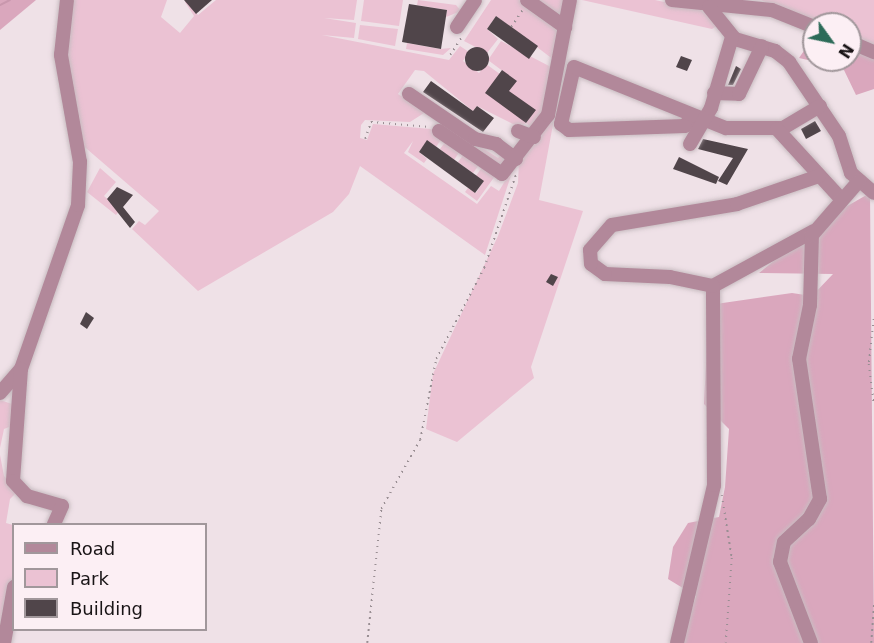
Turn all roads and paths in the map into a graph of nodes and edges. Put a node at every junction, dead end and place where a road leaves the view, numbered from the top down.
1 (67, 0) edge
2 (475, 0) edge
3 (570, 0) edge
4 (672, 0) edge
5 (527, 1) edge
6 (709, 7) junction
7 (802, 22) edge
8 (457, 27) dead end
9 (511, 27) dead end
10 (565, 27) junction
11 (732, 37) junction
12 (762, 46) junction
13 (714, 93) junction
14 (409, 94) dead end
15 (820, 106) junction
16 (698, 118) junction
17 (777, 129) junction
18 (439, 131) joint
19 (365, 139) dead end
20 (690, 144) dead end
21 (516, 159) junction
22 (819, 176) junction
23 (859, 181) junction
24 (874, 193) edge
25 (842, 200) junction
26 (814, 231) junction
27 (713, 286) junction
28 (874, 319) edge
29 (21, 369) junction
30 (0, 393) edge
31 (874, 405) edge
32 (714, 485) junction
33 (55, 523) edge
34 (12, 598) edge
35 (874, 602) edge
36 (4, 643) edge
37 (367, 643) edge
38 (677, 643) edge
39 (726, 643) edge
40 (812, 643) edge
41 (871, 643) edge

1 - 29 street
2 - 8 street
3 - 10 street
4 - 6 street
5 - 9 path
5 - 10 street
6 - 7 street
6 - 11 street
10 - 21 street
11 - 12 street
11 - 13 street
12 - 13 street
12 - 15 street
13 - 16 street
14 - 21 street
15 - 17 street
15 - 23 street
16 - 16 street
16 - 17 street
16 - 20 street
17 - 22 street
18 - 19 path
18 - 21 street
21 - 37 path
22 - 25 street
22 - 27 street
23 - 24 street
23 - 25 street
25 - 26 street
26 - 27 street
26 - 40 street
27 - 32 street
28 - 31 path
29 - 30 street
29 - 33 street
32 - 38 street
32 - 39 path
34 - 36 street
35 - 41 path

